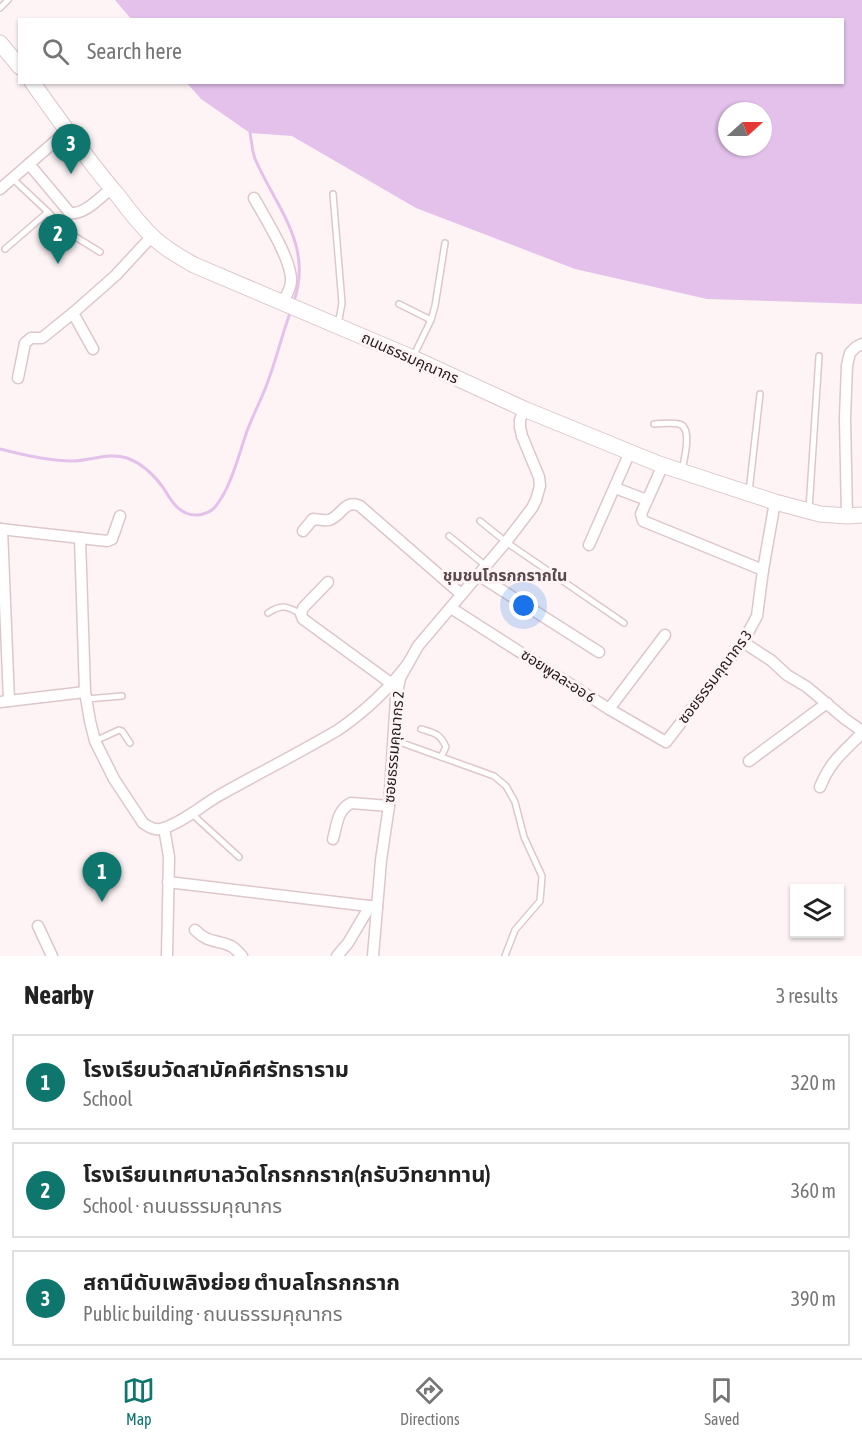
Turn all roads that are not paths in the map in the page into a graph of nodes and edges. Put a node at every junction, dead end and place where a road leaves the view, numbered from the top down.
1 (8, 0) edge
2 (0, 8) edge
3 (0, 43) edge
4 (18, 65) edge
5 (33, 84) edge
6 (67, 130) junction
7 (28, 164) junction
8 (12, 177) junction
9 (0, 189) edge
10 (111, 189) junction
11 (333, 194) dead end
12 (254, 198) dead end
13 (48, 212) junction
14 (152, 236) junction
15 (445, 243) dead end
16 (5, 249) dead end
17 (100, 252) dead end
18 (284, 304) junction
19 (399, 304) dead end
20 (73, 314) junction
21 (431, 320) junction
22 (337, 326) junction
23 (862, 344) edge
24 (93, 349) dead end
25 (819, 356) dead end
26 (413, 358) junction
27 (18, 378) dead end
28 (760, 394) dead end
29 (524, 409) junction
30 (654, 424) dead end
31 (630, 452) junction
32 (663, 465) junction
33 (682, 472) junction
34 (615, 488) junction
35 (749, 493) junction
36 (647, 500) junction
37 (775, 502) junction
38 (808, 511) junction
39 (855, 515) edge
40 (120, 516) dead end
41 (480, 521) dead end
42 (1, 529) edge
43 (303, 531) dead end
44 (449, 536) dead end
45 (80, 538) junction
46 (506, 542) junction
47 (589, 545) dead end
48 (486, 566) junction
49 (763, 570) junction
50 (477, 575) junction
51 (328, 582) dead end
52 (461, 594) junction
53 (451, 608) junction
54 (268, 613) dead end
55 (301, 614) junction
56 (624, 624) dead end
57 (665, 635) dead end
58 (743, 642) junction
59 (599, 652) dead end
60 (407, 665) junction
61 (392, 684) junction
62 (86, 696) junction
63 (122, 696) dead end
64 (4, 702) edge
65 (827, 703) junction
66 (609, 709) junction
67 (421, 729) dead end
68 (862, 732) edge
69 (394, 740) junction
70 (95, 741) junction
71 (666, 742) joint
72 (130, 743) dead end
73 (441, 757) junction
74 (749, 761) dead end
75 (820, 787) dead end
76 (389, 806) junction
77 (191, 813) junction
78 (164, 828) junction
79 (333, 839) dead end
80 (239, 857) dead end
81 (168, 882) junction
82 (374, 907) junction
83 (38, 926) dead end
84 (195, 930) dead end
85 (52, 956) edge
86 (167, 956) edge
87 (242, 956) edge
88 (337, 956) edge
89 (373, 956) edge
90 (505, 956) edge

1 - 2 lane
3 - 4 street
5 - 6 street, ถนนธรรมคุณากร
6 - 7 street
6 - 10 street, ถนนธรรมคุณากร
7 - 8 street
7 - 10 street
8 - 9 street
8 - 13 lane
10 - 14 street, ถนนธรรมคุณากร
11 - 22 lane
12 - 18 street
13 - 16 lane
13 - 17 lane
14 - 18 street, ถนนธรรมคุณากร
14 - 20 street
15 - 21 lane
18 - 22 street, ถนนธรรมคุณากร
19 - 21 lane
20 - 24 street
20 - 27 street
21 - 26 lane
22 - 26 street, ถนนธรรมคุณากร
23 - 39 street
25 - 38 lane
26 - 29 street, ถนนธรรมคุณากร
28 - 35 lane
29 - 31 street, ถนนธรรมคุณากร
29 - 46 street, ซอยธรรมคุณากร 2
30 - 33 lane
31 - 32 street, ถนนธรรมคุณากร
31 - 34 street
32 - 33 street, ถนนธรรมคุณากร
32 - 36 street
33 - 35 street, ถนนธรรมคุณากร
34 - 36 street
34 - 47 street
35 - 37 street, ถนนธรรมคุณากร
36 - 49 street
37 - 38 street, ถนนธรรมคุณากร
37 - 49 street, ซอยธรรมคุณากร 3
38 - 39 street, ถนนธรรมคุณากร
40 - 45 street
41 - 46 lane
42 - 45 street
42 - 64 street
43 - 52 street
44 - 48 lane
45 - 62 street
46 - 48 street, ซอยธรรมคุณากร 2
46 - 56 lane
48 - 50 street, ซอยธรรมคุณากร 2
49 - 58 street, ซอยธรรมคุณากร 3
50 - 52 street, ซอยธรรมคุณากร 2
50 - 59 street
51 - 55 street
52 - 53 street, ซอยธรรมคุณากร 2
53 - 60 street, ซอยธรรมคุณากร 2
53 - 66 street, ซอยพูลละออ 6
54 - 55 lane
55 - 61 street
57 - 66 street
58 - 65 street
58 - 71 street, ซอยธรรมคุณากร 3
60 - 61 street
60 - 69 street, ซอยธรรมคุณากร 2
61 - 77 street
62 - 63 lane
62 - 64 street
62 - 70 street
65 - 68 street
65 - 74 street
66 - 71 street, ซอยพูลละออ 6
67 - 73 lane
68 - 75 street
69 - 73 lane
69 - 76 street, ซอยธรรมคุณากร 2
70 - 72 lane
70 - 78 street
73 - 90 lane
76 - 79 street
76 - 82 street, ซอยธรรมคุณากร 2
77 - 78 street
77 - 80 lane
78 - 81 street
81 - 82 street
81 - 86 street
82 - 88 street
82 - 89 street, ซอยธรรมคุณากร 2
83 - 85 street
84 - 87 street

